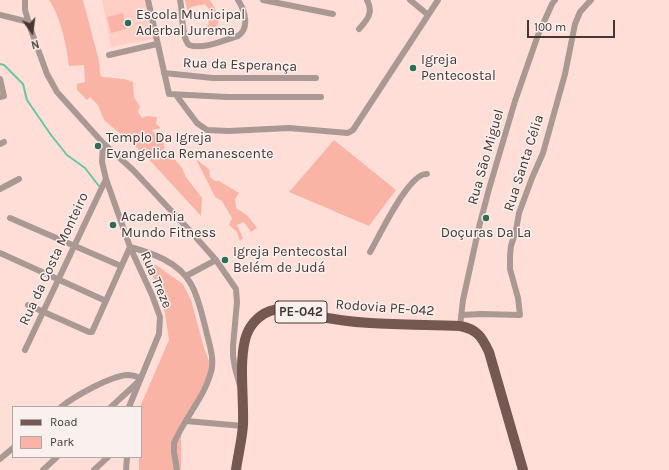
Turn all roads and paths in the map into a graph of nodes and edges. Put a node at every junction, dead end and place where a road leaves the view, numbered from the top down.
1 (24, 0) edge
2 (148, 0) edge
3 (180, 0) edge
4 (263, 0) edge
5 (366, 0) edge
6 (410, 0) edge
7 (438, 0) edge
8 (555, 0) edge
9 (591, 0) edge
10 (240, 1) edge
11 (334, 14) dead end
12 (427, 14) junction
13 (0, 15) edge
14 (29, 22) junction
15 (359, 30) dead end
16 (157, 44) junction
17 (109, 55) dead end
18 (164, 73) junction
19 (316, 78) dead end
20 (0, 79) edge
21 (176, 95) junction
22 (0, 97) edge
23 (321, 97) dead end
24 (102, 144) junction
25 (428, 174) dead end
26 (19, 179) dead end
27 (106, 179) junction
28 (0, 189) edge
29 (10, 218) dead end
30 (74, 246) junction
31 (130, 247) junction
32 (370, 252) dead end
33 (0, 253) edge
34 (216, 260) junction
35 (121, 266) junction
36 (186, 276) junction
37 (58, 279) junction
38 (106, 301) junction
39 (28, 305) dead end
40 (43, 312) junction
41 (462, 315) junction
42 (460, 326) junction
43 (25, 350) dead end
44 (140, 379) junction
45 (243, 393) junction
46 (62, 406) edge
47 (112, 406) edge
48 (130, 406) edge
49 (186, 421) junction
50 (243, 426) junction
51 (12, 449) edge
52 (56, 458) edge
53 (107, 458) edge
54 (127, 458) edge
55 (0, 459) edge
56 (43, 470) edge
57 (94, 470) edge
58 (126, 470) edge
59 (177, 470) edge
60 (236, 470) edge
61 (523, 470) edge

1 - 14 street
2 - 16 street
3 - 10 street
4 - 11 street
5 - 15 street
6 - 12 street
7 - 12 street
8 - 41 street, Rua São Miguel
9 - 41 street, Rua Santa Célia
12 - 21 street
13 - 14 street
14 - 24 street
16 - 17 street
16 - 18 street
18 - 19 street, Rua da Esperança
18 - 21 street
20 - 22 street
21 - 23 street
24 - 27 street, Rua Treze
24 - 34 street
25 - 32 street
26 - 28 street
27 - 30 street, Rua da Costa Monteiro
27 - 31 street, Rua Treze
29 - 30 street
30 - 35 street
30 - 37 street, Rua da Costa Monteiro
31 - 35 street
31 - 36 street
31 - 44 street, Rua Treze
33 - 37 street
34 - 36 street
34 - 45 street
35 - 38 street
36 - 49 street
37 - 38 street
37 - 40 street, Rua da Costa Monteiro
38 - 40 street
39 - 40 street
40 - 43 street, Rua da Costa Monteiro
41 - 42 street, Rua São Miguel
42 - 45 main road, Rodovia PE-042 / PE-042
42 - 61 main road, Rodovia PE-042 / PE-042
44 - 46 street
44 - 47 street
44 - 48 street, Rua Treze
45 - 50 main road, Rodovia PE-042 / PE-042
49 - 50 street
49 - 59 street
50 - 60 main road, Rodovia PE-042 / PE-042
51 - 55 street
52 - 56 street
53 - 57 street
54 - 58 street

